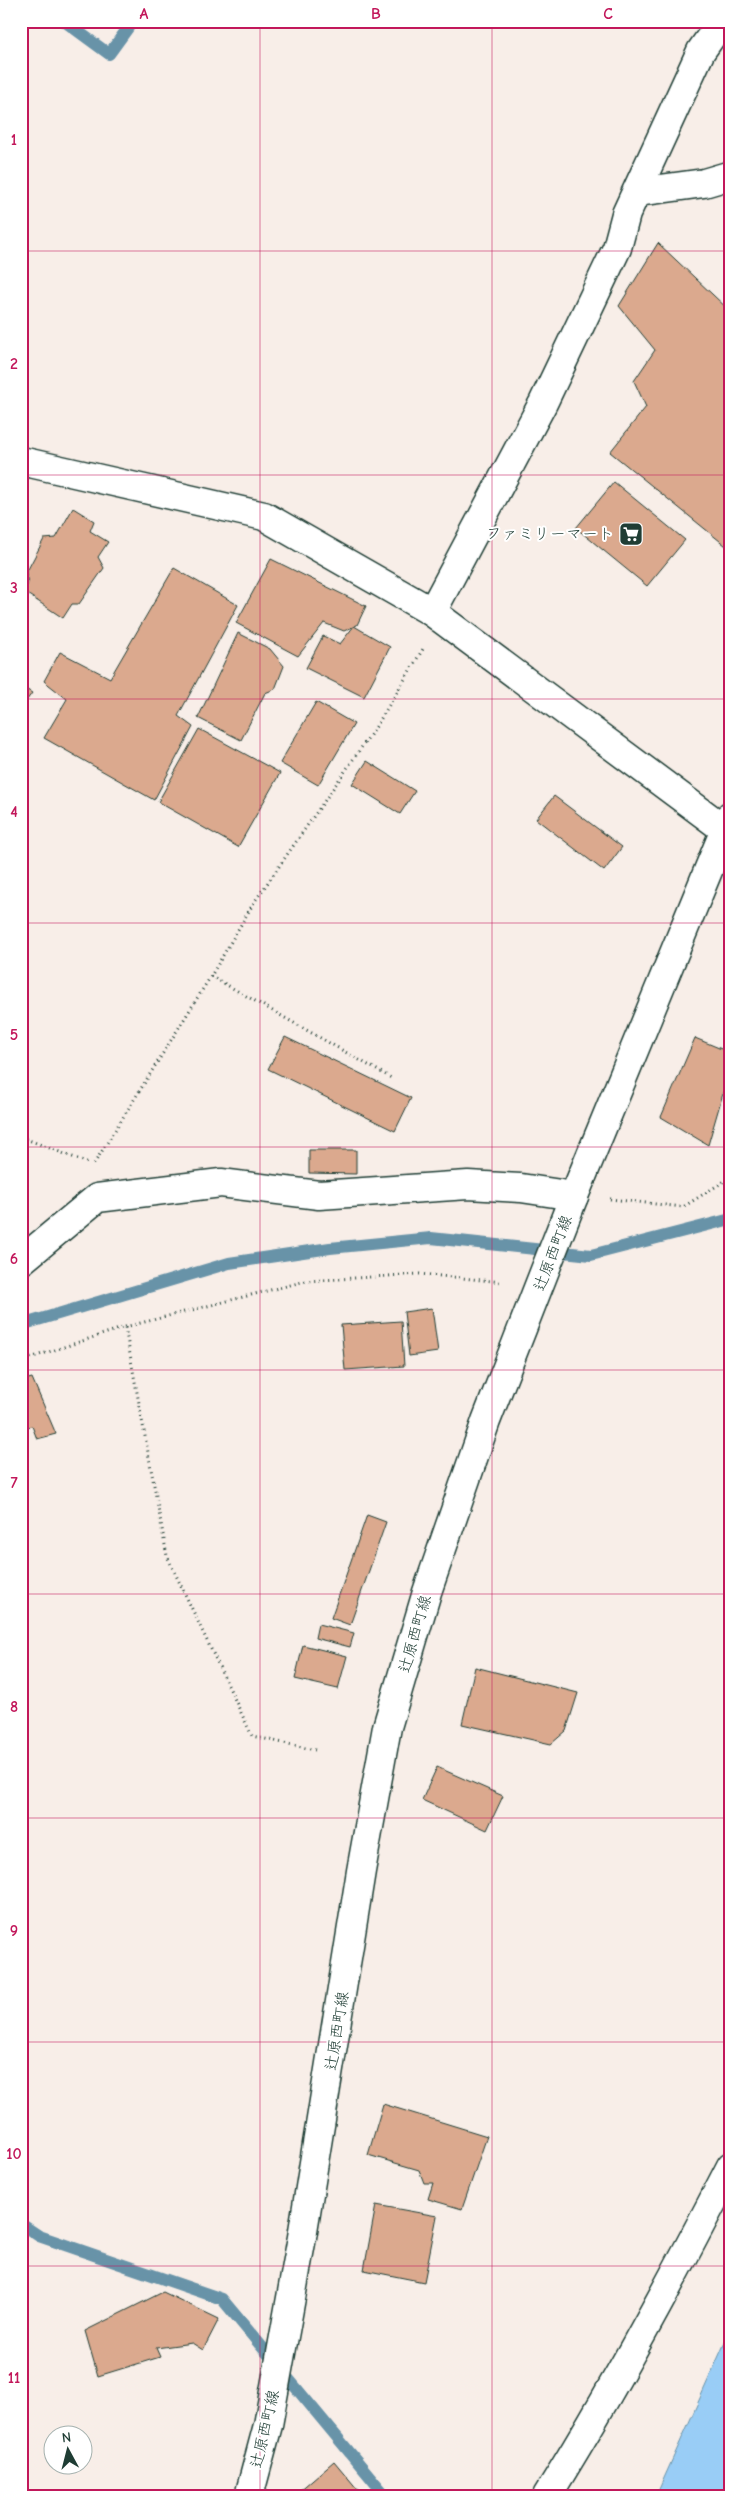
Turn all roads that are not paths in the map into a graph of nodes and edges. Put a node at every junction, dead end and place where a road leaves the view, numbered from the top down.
1 (722, 21) edge
2 (731, 175) edge
3 (638, 192) junction
4 (21, 461) edge
5 (439, 617) junction
6 (729, 826) edge
7 (574, 1196) junction
8 (21, 1261) edge
9 (731, 2166) edge
10 (249, 2496) edge
11 (546, 2496) edge

1 - 3 street
2 - 3 street
3 - 5 street
4 - 5 street
5 - 6 street
6 - 7 street, 辻原西町線
7 - 8 street
7 - 10 street, 辻原西町線
9 - 11 street

